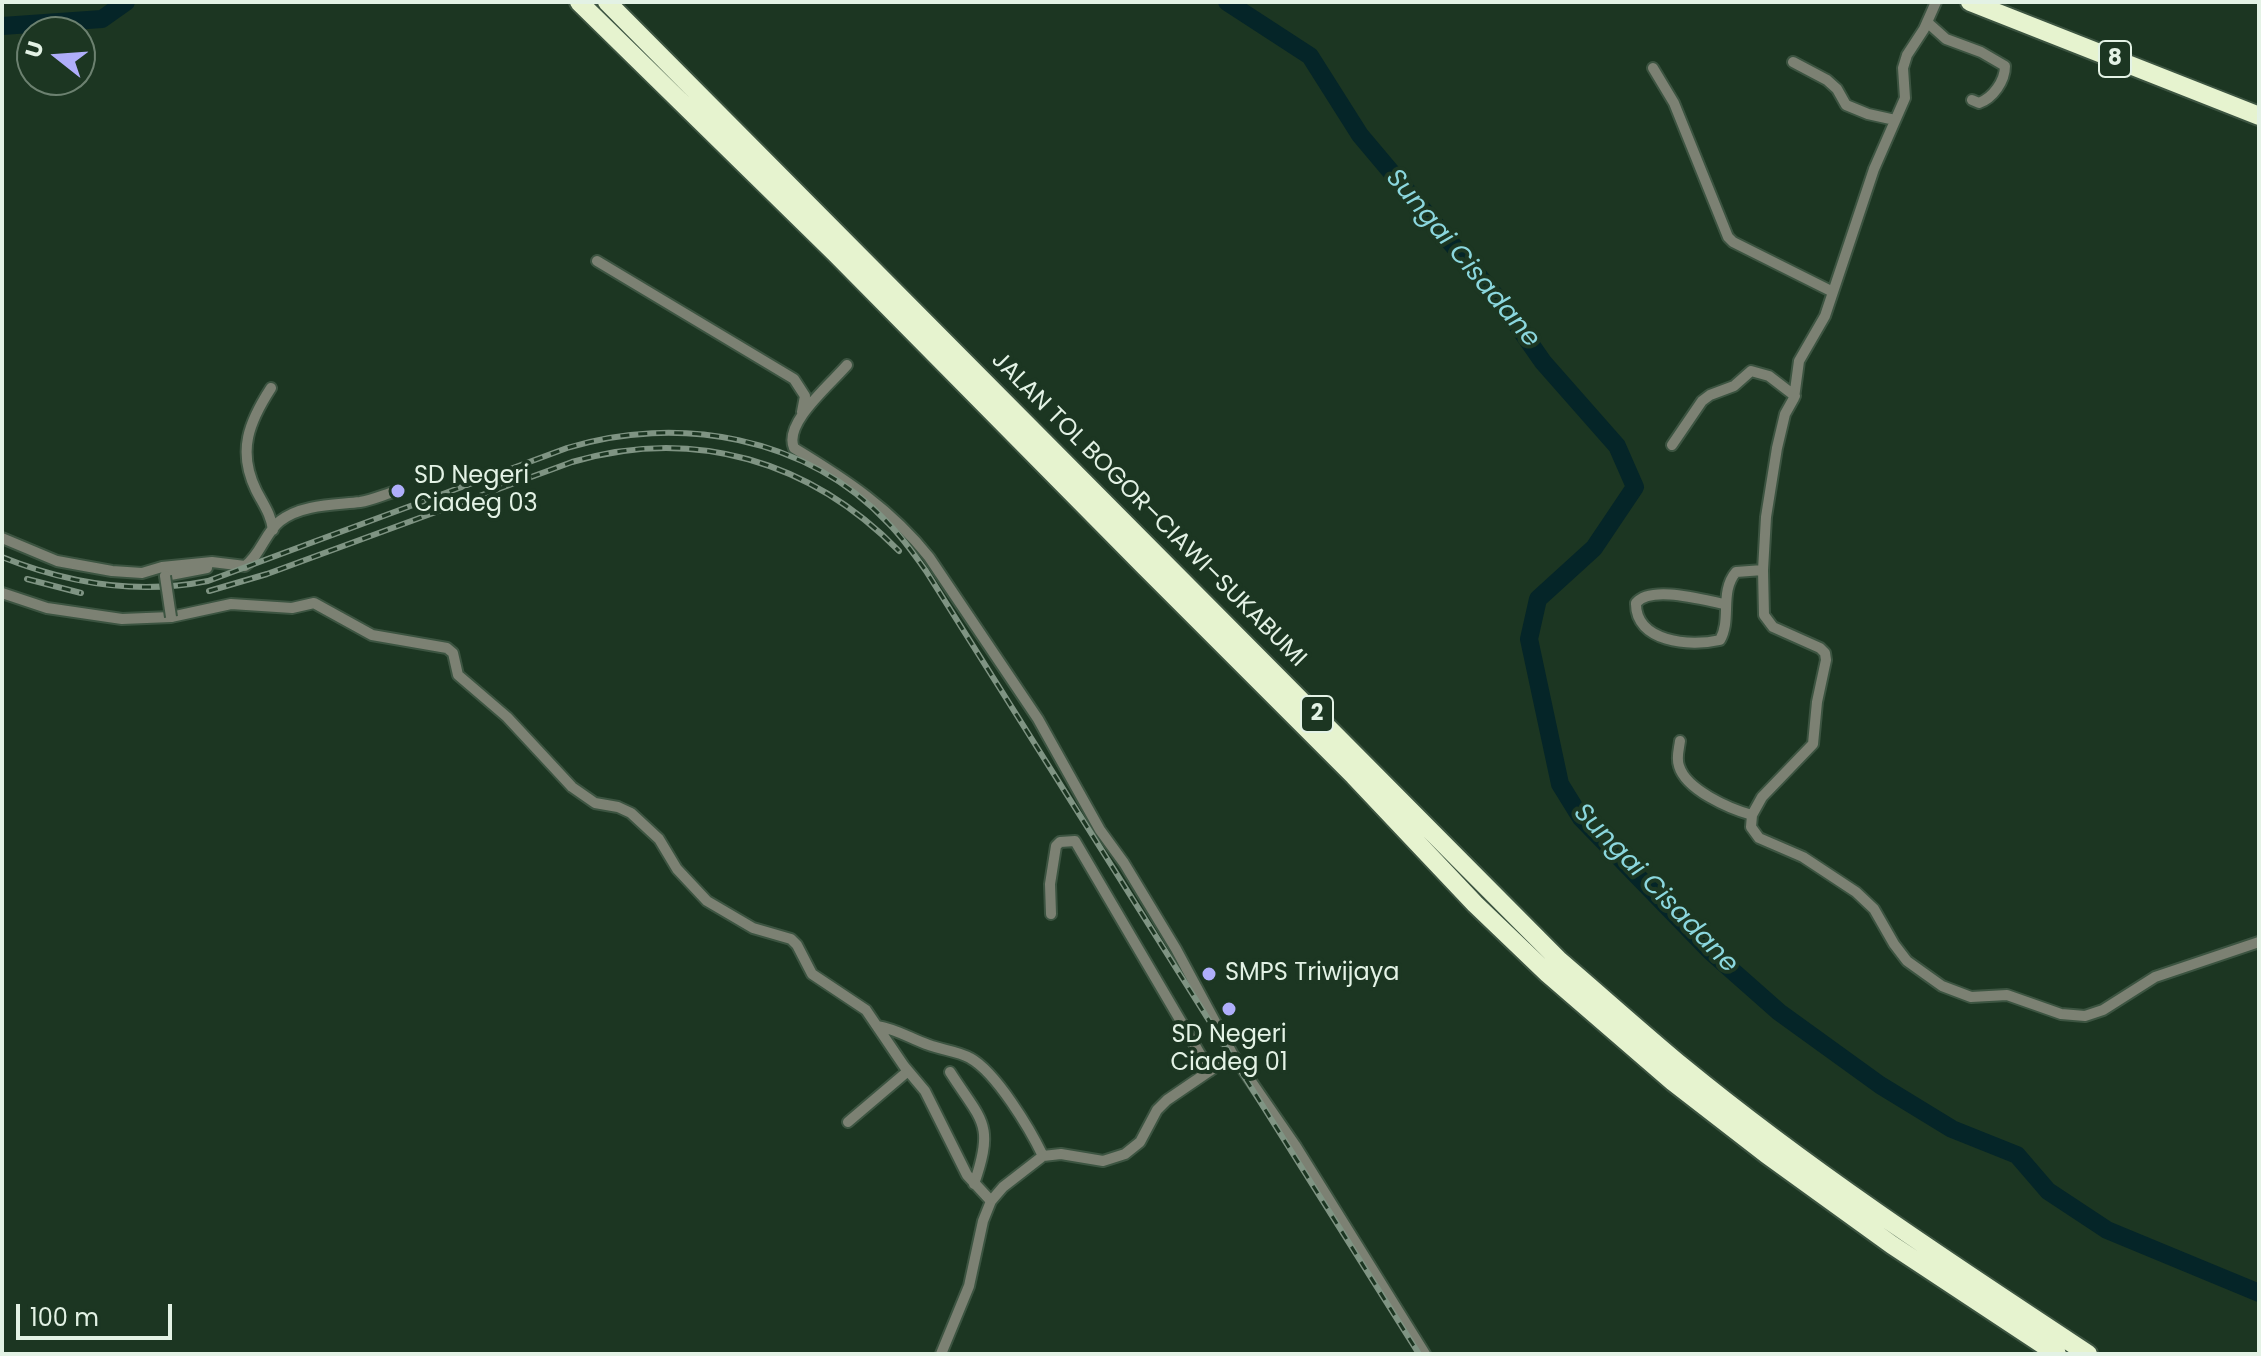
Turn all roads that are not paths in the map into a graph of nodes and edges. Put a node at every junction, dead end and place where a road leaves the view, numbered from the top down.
1 (579, 2) edge
2 (607, 2) edge
3 (1936, 2) edge
4 (1970, 2) edge
5 (1927, 22) junction
6 (1793, 62) dead end
7 (1653, 68) dead end
8 (1972, 100) dead end
9 (2259, 115) edge
10 (1895, 120) junction
11 (597, 261) dead end
12 (1833, 292) junction
13 (847, 365) dead end
14 (271, 388) dead end
15 (1795, 396) junction
16 (802, 412) junction
17 (1672, 445) dead end
18 (397, 491) dead end
19 (273, 530) junction
20 (2, 538) edge
21 (227, 564) junction
22 (1763, 570) junction
23 (2, 593) edge
24 (1724, 604) junction
25 (171, 617) junction
26 (1680, 741) dead end
27 (1752, 815) junction
28 (1051, 914) dead end
29 (2259, 942) edge
30 (877, 1026) junction
31 (1233, 1055) junction
32 (908, 1071) junction
33 (1210, 1071) junction
34 (950, 1072) dead end
35 (848, 1122) dead end
36 (1043, 1156) junction
37 (974, 1184) junction
38 (991, 1201) junction
39 (941, 1354) edge
40 (1425, 1354) edge
41 (2057, 1354) edge
42 (2088, 1354) edge

1 - 41 highway, JALAN TOL BOGOR–CIAWI–SUKABUMI / 2
2 - 42 highway, JALAN TOL BOGOR–CIAWI–SUKABUMI / 2
3 - 5 street
4 - 9 highway, 8
5 - 8 street
5 - 10 street
6 - 10 street
7 - 12 street
10 - 12 street
11 - 16 street
12 - 15 street
13 - 16 street
14 - 19 street
15 - 17 street
15 - 22 street
16 - 31 street
18 - 19 street
19 - 21 street
20 - 21 street
21 - 25 street, bridge
22 - 24 street
22 - 27 street
23 - 25 street
24 - 24 street
25 - 30 street
26 - 27 street
27 - 29 street
28 - 33 street
30 - 32 street
30 - 36 street
31 - 33 street
31 - 40 street
32 - 35 street
32 - 37 street
33 - 36 street
34 - 37 street
36 - 38 street
37 - 38 street
38 - 39 street

